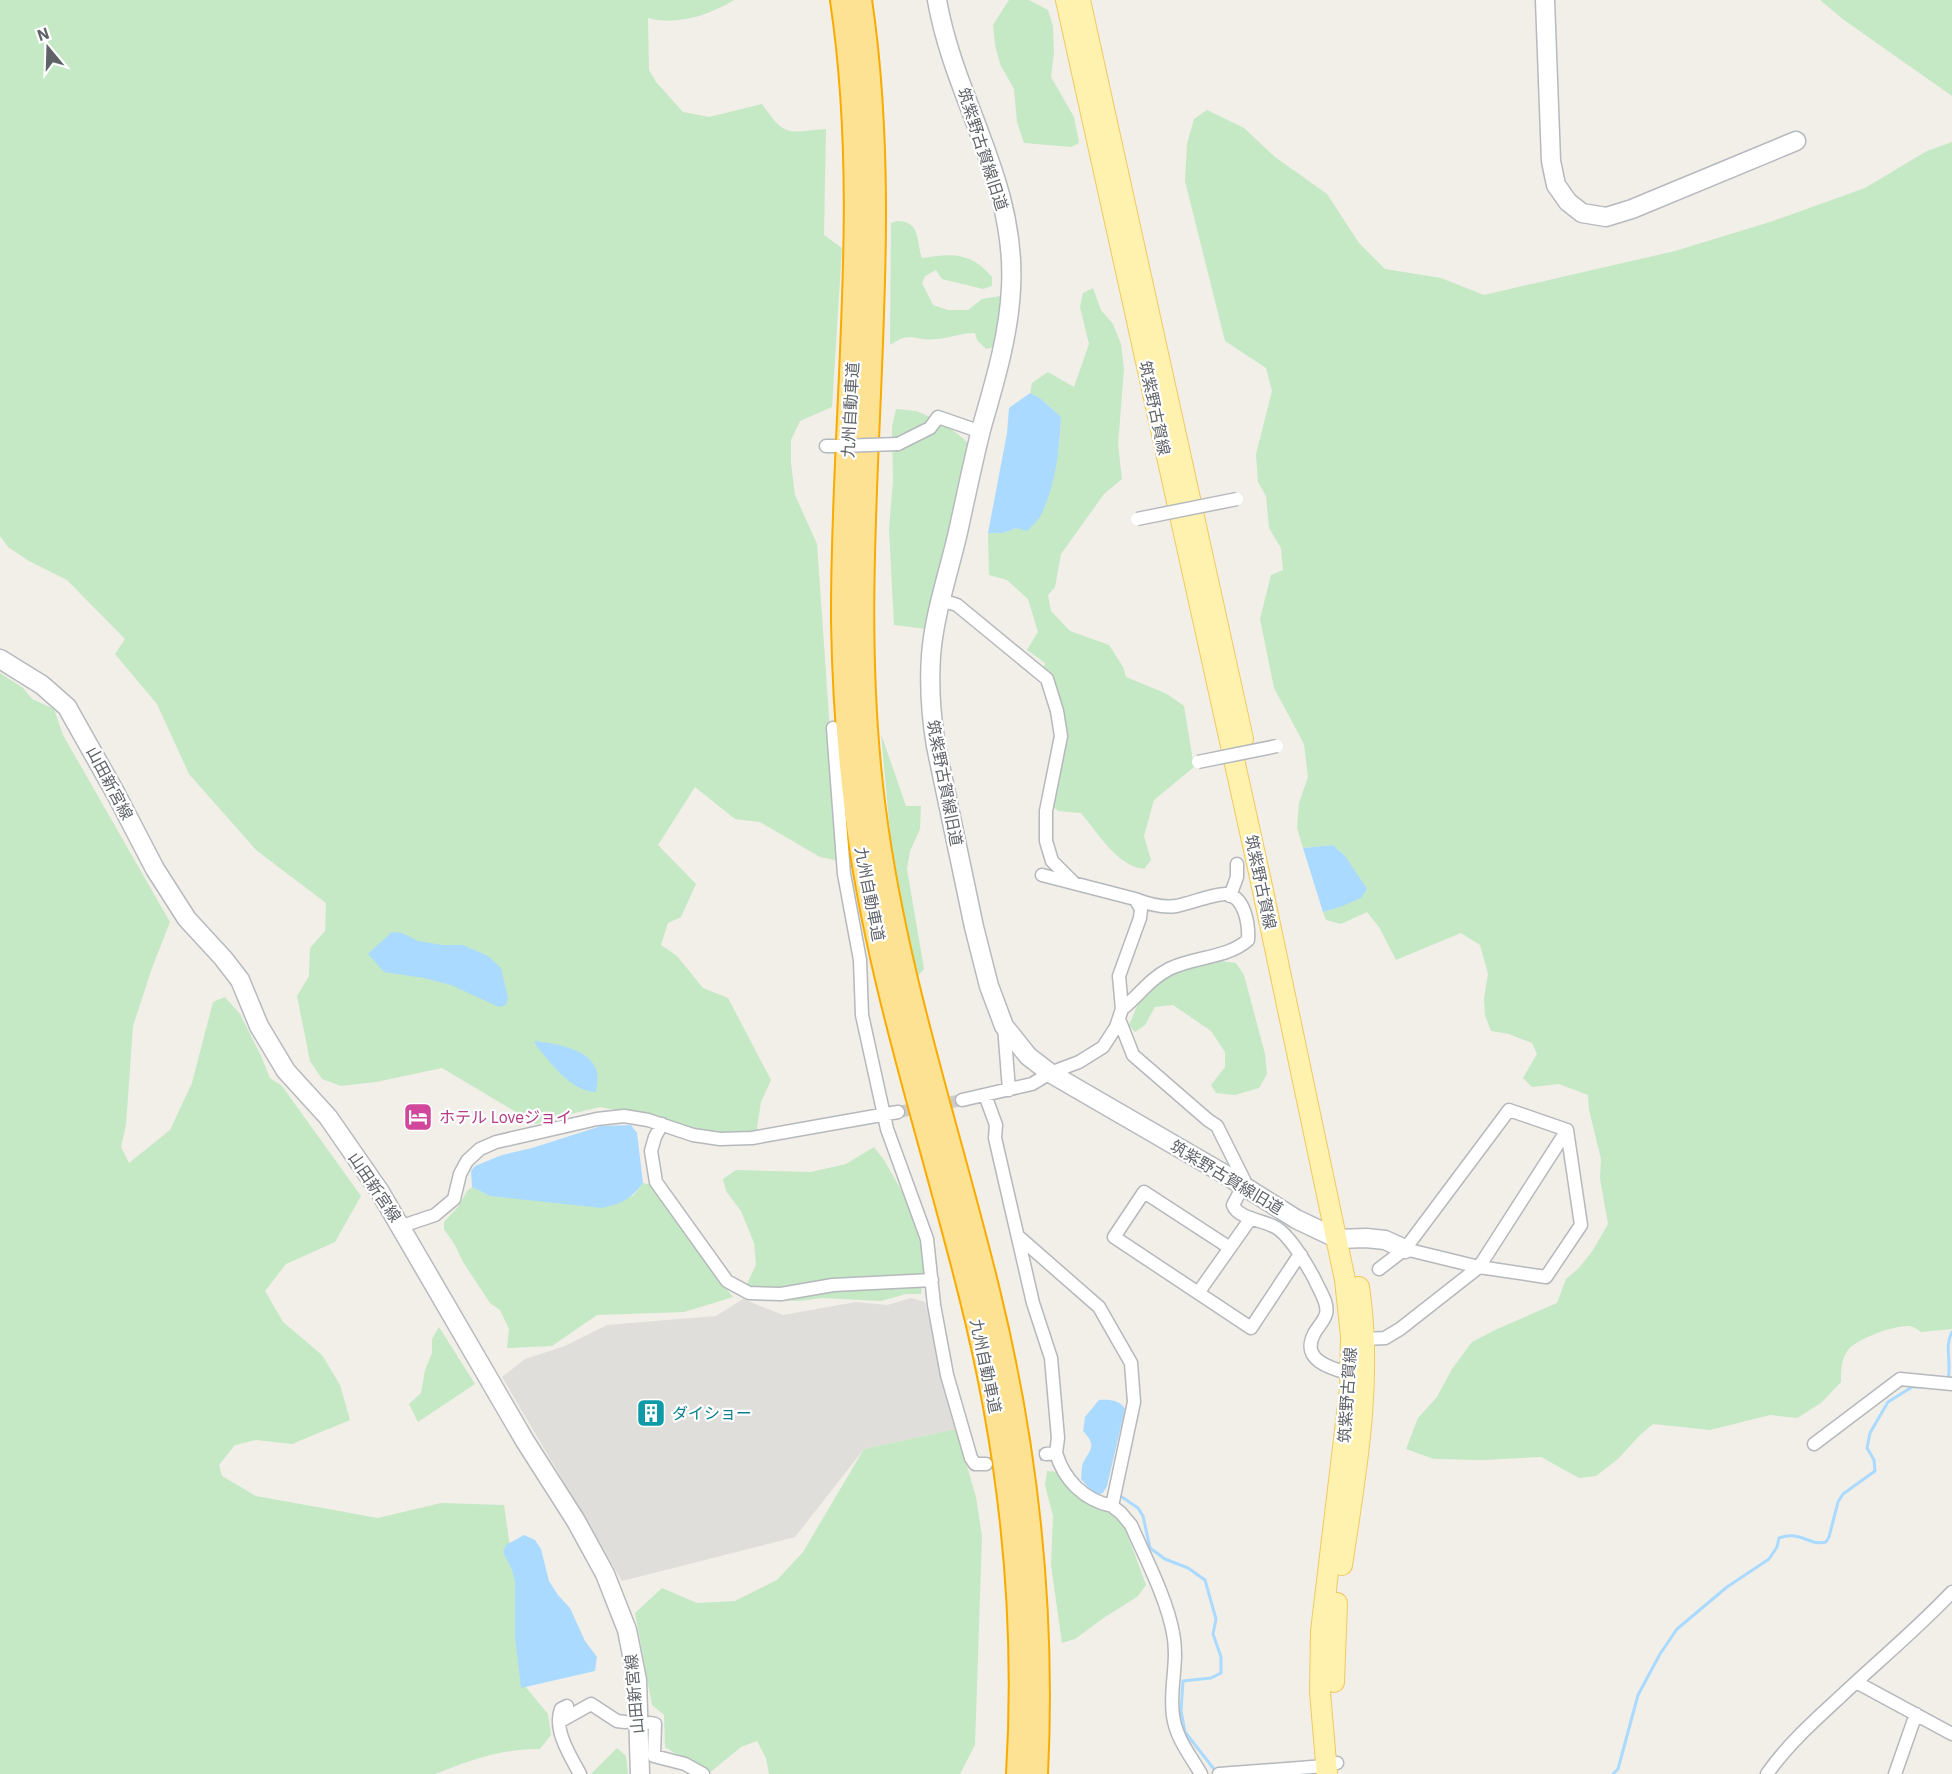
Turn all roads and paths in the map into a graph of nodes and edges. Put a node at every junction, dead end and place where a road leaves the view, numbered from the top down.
1 (842, 0) edge
2 (860, 0) edge
3 (937, 0) edge
4 (1066, 0) edge
5 (1080, 0) edge
6 (1545, 0) edge
7 (1796, 141) dead end
8 (981, 432) junction
9 (832, 446) dead end
10 (1237, 499) dead end
11 (1137, 519) dead end
12 (941, 600) junction
13 (0, 659) edge
14 (833, 729) dead end
15 (1277, 746) dead end
16 (1198, 762) dead end
17 (1237, 864) dead end
18 (1042, 875) dead end
19 (1074, 883) junction
20 (1230, 896) junction
21 (1135, 899) junction
22 (1120, 1014) junction
23 (1004, 1026) junction
24 (1050, 1073) junction
25 (1009, 1090) junction
26 (985, 1095) junction
27 (962, 1100) tunnel mouth
28 (898, 1112) tunnel mouth
29 (885, 1113) junction
30 (663, 1124) junction
31 (1567, 1130) junction
32 (1243, 1186) junction
33 (1251, 1218) junction
34 (402, 1226) junction
35 (1019, 1237) junction
36 (1344, 1238) junction
37 (1230, 1248) junction
38 (1405, 1249) junction
39 (1301, 1255) junction
40 (1479, 1267) junction
41 (1379, 1269) dead end
42 (932, 1280) junction
43 (1198, 1293) junction
44 (1364, 1339) junction
45 (1351, 1374) junction
46 (1944, 1383) edge
47 (1814, 1444) dead end
48 (986, 1464) dead end
49 (1112, 1506) junction
50 (1952, 1592) edge
51 (1856, 1682) junction
52 (567, 1706) dead end
53 (1916, 1714) junction
54 (559, 1722) junction
55 (626, 1722) dead end
56 (650, 1723) dead end
57 (1952, 1734) edge
58 (1332, 1769) edge
59 (580, 1774) edge
60 (640, 1774) edge
61 (704, 1774) edge
62 (1018, 1774) edge
63 (1036, 1774) edge
64 (1201, 1774) edge
65 (1219, 1774) edge
66 (1767, 1774) edge
67 (1895, 1774) edge

1 - 62 highway, 九州自動車道
2 - 63 highway, 九州自動車道
3 - 8 street, 筑紫野古賀線旧道
4 - 36 main road, 筑紫野古賀線
5 - 36 main road, 筑紫野古賀線
6 - 7 street
8 - 9 street, bridge
8 - 12 street, 筑紫野古賀線旧道
10 - 11 street, bridge
12 - 19 street
12 - 23 street, 筑紫野古賀線旧道
13 - 34 street, 山田新宮線
14 - 29 street
15 - 16 street, bridge
17 - 20 street
18 - 19 street
19 - 21 street
20 - 21 street
20 - 22 street
21 - 22 street
22 - 24 street
22 - 32 street
23 - 24 street, 筑紫野古賀線旧道
23 - 25 street
24 - 25 street
24 - 32 street, 筑紫野古賀線旧道
25 - 26 street
26 - 27 street
26 - 35 street
28 - 29 street
29 - 30 street
29 - 42 street
30 - 34 street
30 - 42 street
31 - 38 street
31 - 40 street
31 - 40 street
32 - 33 street
32 - 36 street, 筑紫野古賀線旧道
33 - 37 street
33 - 39 street
34 - 60 street, 山田新宮線
35 - 49 street
35 - 49 street
36 - 38 street
36 - 44 main road, 筑紫野古賀線
36 - 45 main road, 筑紫野古賀線
37 - 43 street
37 - 43 street
38 - 40 street
38 - 41 street
39 - 43 street
39 - 45 street
40 - 44 street
42 - 48 street
44 - 58 main road, 筑紫野古賀線
45 - 58 main road, 筑紫野古賀線
46 - 47 street
49 - 64 street
50 - 51 street
51 - 53 street
51 - 66 street
52 - 54 street
53 - 57 street
53 - 67 street
54 - 55 street
54 - 59 street
56 - 61 street
58 - 65 street

